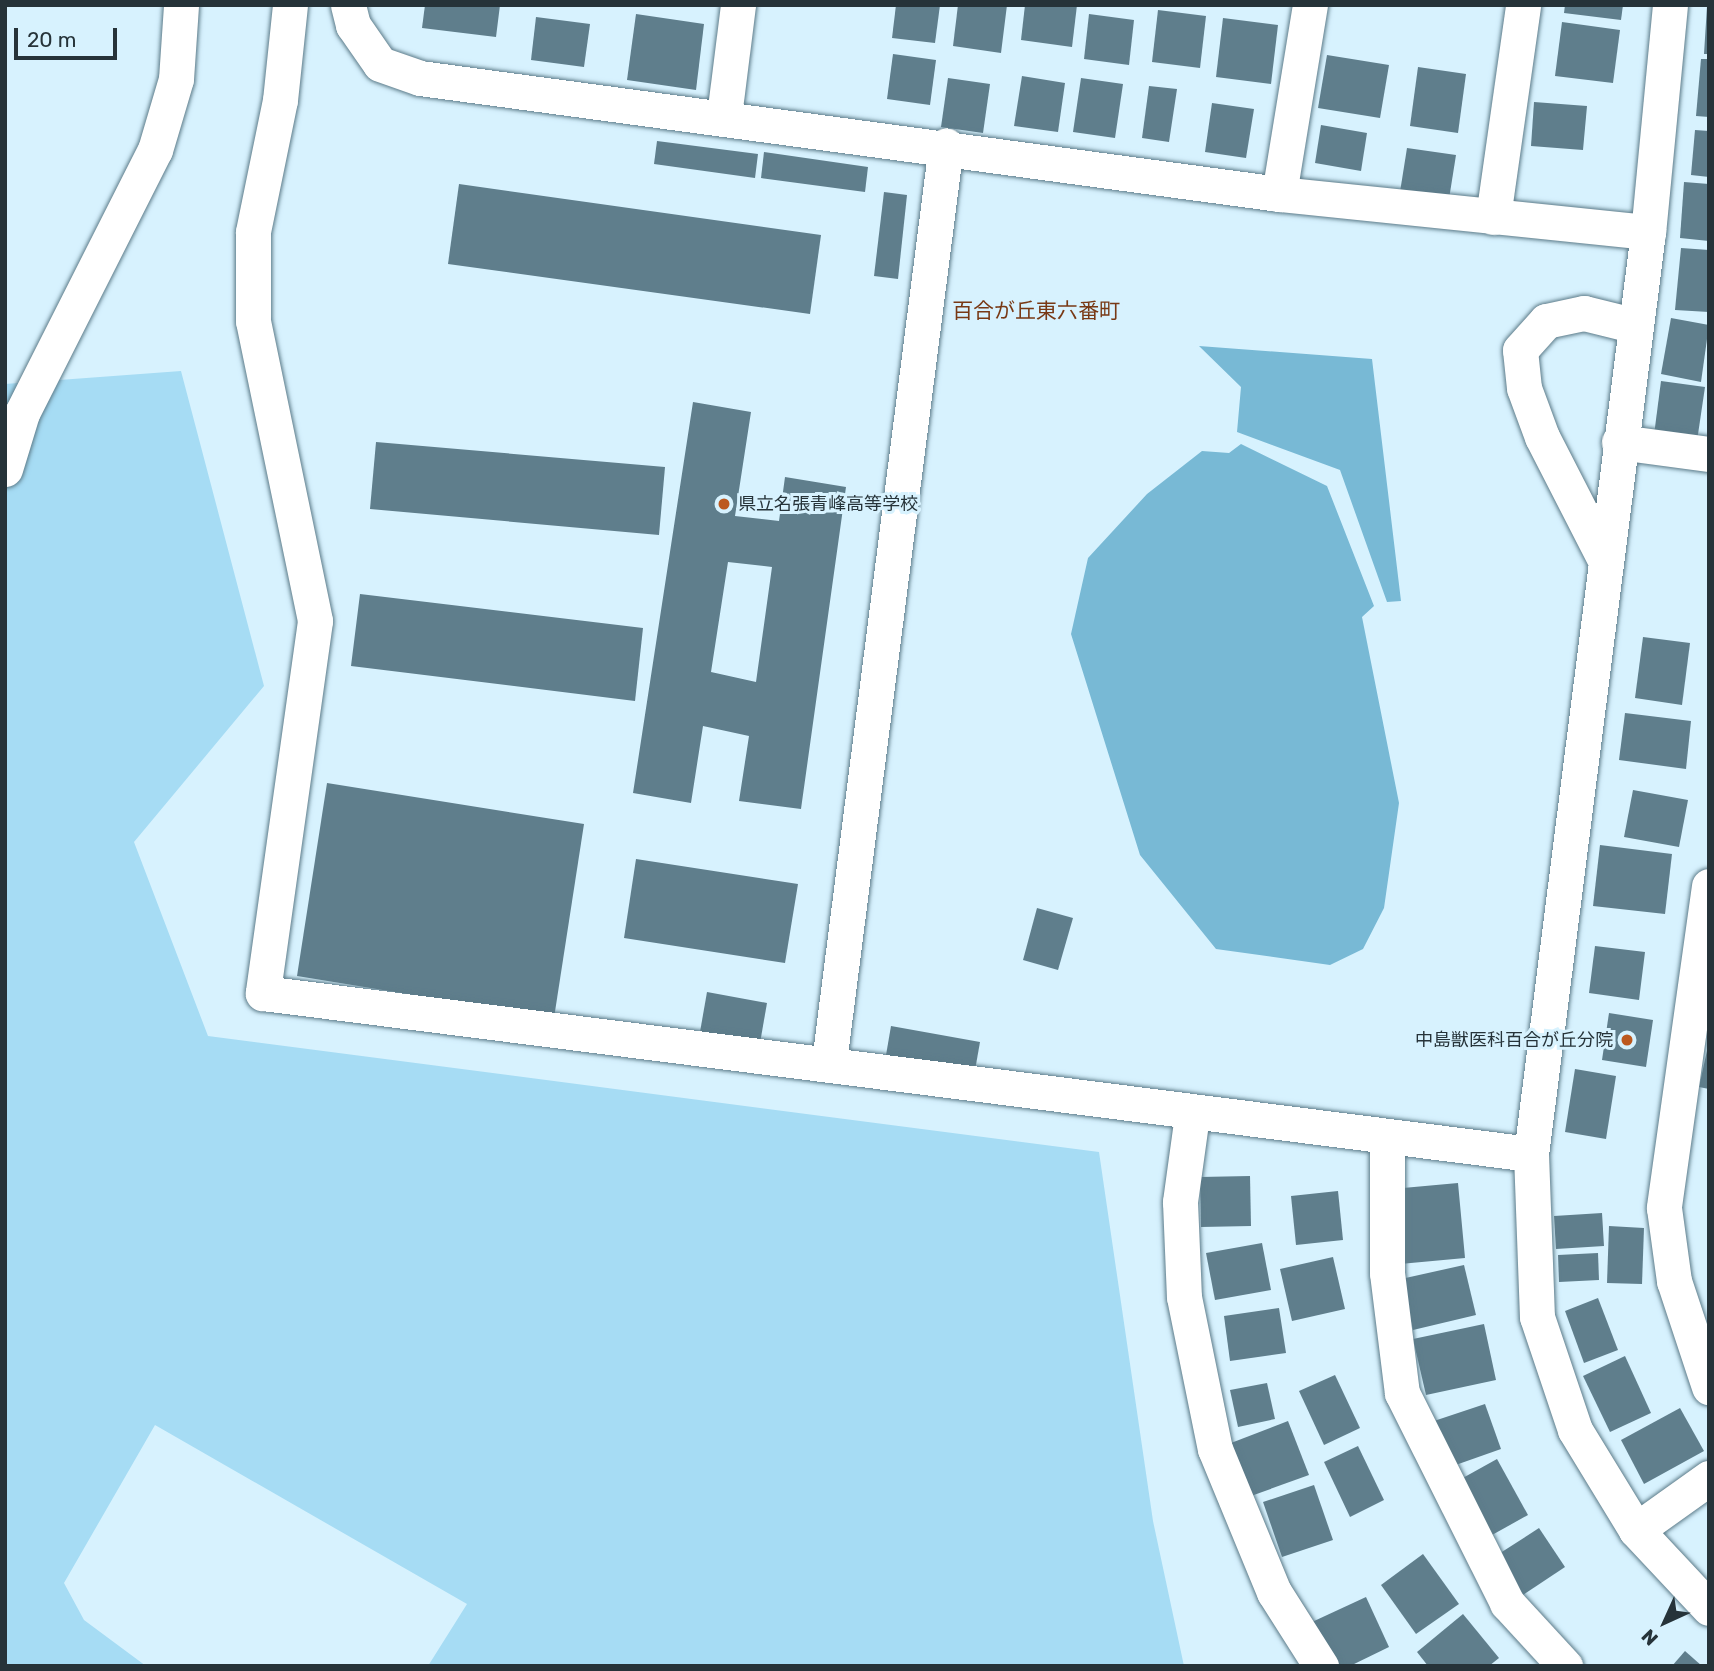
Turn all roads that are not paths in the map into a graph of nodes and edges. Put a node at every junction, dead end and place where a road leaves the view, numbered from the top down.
1 (181, 5) edge
2 (289, 5) edge
3 (348, 5) edge
4 (738, 5) edge
5 (1310, 5) edge
6 (1523, 5) edge
7 (1670, 5) edge
8 (724, 116) junction
9 (946, 145) junction
10 (1279, 194) junction
11 (1493, 217) junction
12 (1648, 232) junction
13 (1632, 325) junction
14 (1619, 442) junction
15 (1709, 454) edge
16 (5, 469) edge
17 (1604, 558) junction
18 (1707, 907) edge
19 (829, 1062) junction
20 (1192, 1115) junction
21 (1694, 1127) edge
22 (1387, 1137) junction
23 (1531, 1154) junction
24 (1700, 1336) edge
25 (1709, 1387) edge
26 (1709, 1478) edge
27 (1636, 1531) junction
28 (1709, 1608) edge
29 (1321, 1666) edge
30 (1565, 1666) edge

1 - 16 street
2 - 19 street
3 - 8 street
4 - 8 street
5 - 10 street
6 - 11 street
7 - 12 street
8 - 9 street
9 - 10 street
9 - 19 street
10 - 11 street
11 - 12 street
12 - 13 street
13 - 14 street
13 - 17 street
14 - 15 street
14 - 17 street
17 - 23 street
18 - 21 street
19 - 20 street
20 - 22 street
20 - 29 street
21 - 24 street
22 - 23 street
22 - 30 street
23 - 27 street
24 - 25 street
26 - 27 street
27 - 28 street

